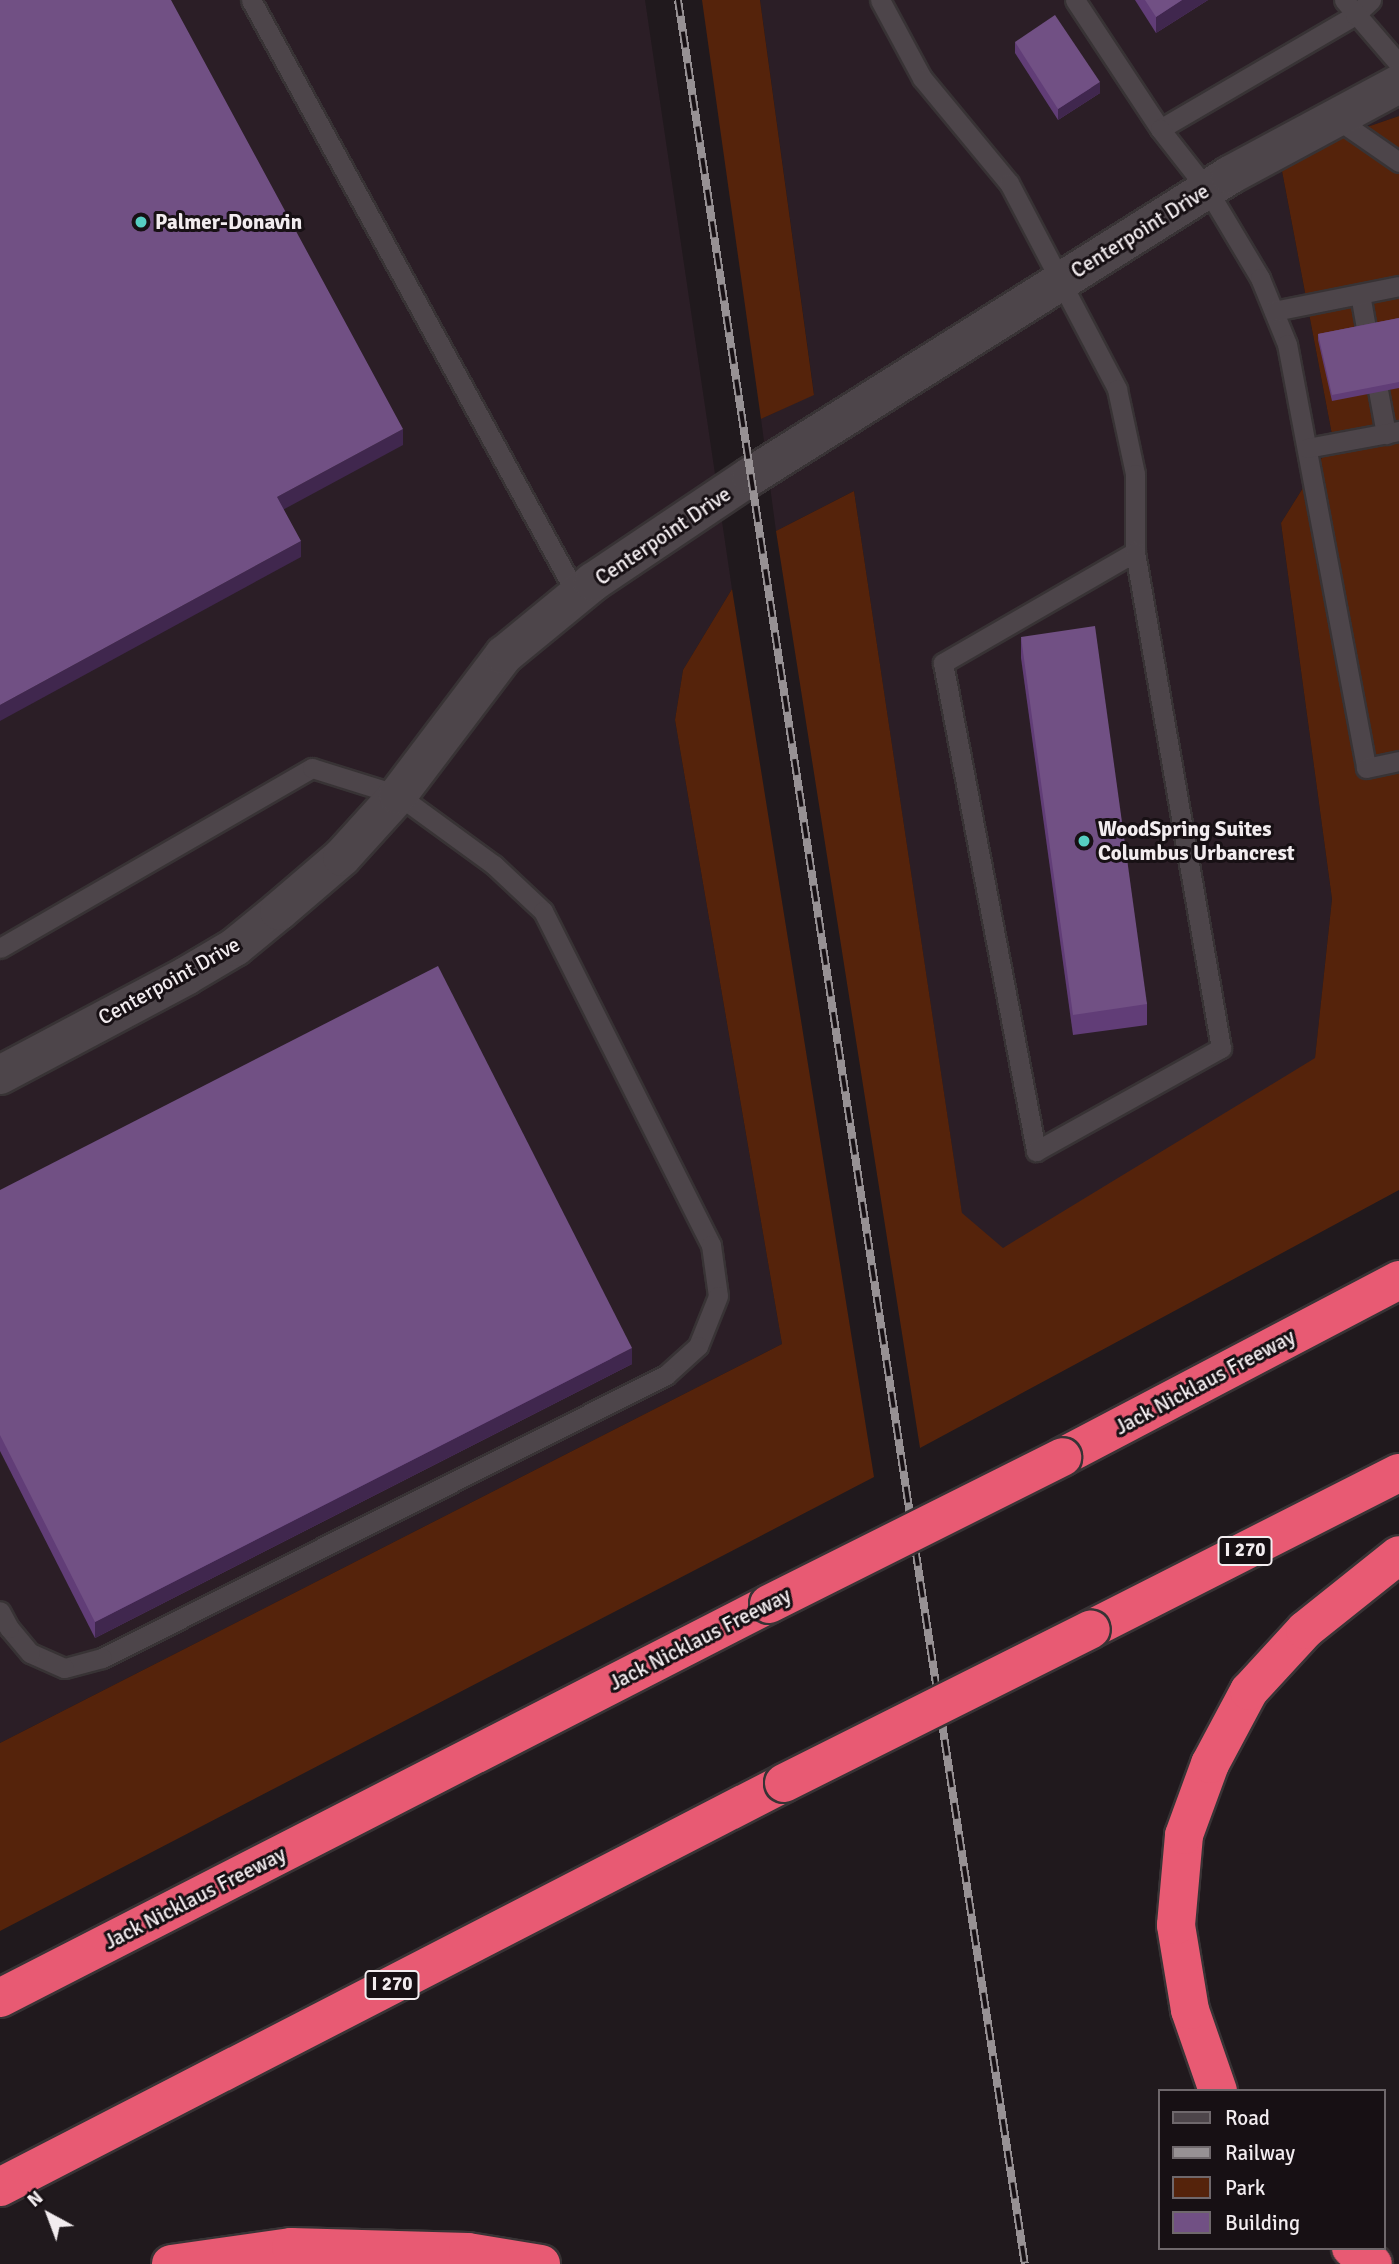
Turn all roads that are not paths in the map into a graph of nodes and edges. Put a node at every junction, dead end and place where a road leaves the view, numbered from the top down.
1 (251, 0) edge
2 (880, 0) edge
3 (1074, 0) edge
4 (1371, 0) edge
5 (1349, 7) edge
6 (1399, 64) edge
7 (1399, 83) edge
8 (1333, 117) junction
9 (1160, 129) junction
10 (1399, 162) edge
11 (1207, 189) junction
12 (1058, 282) junction
13 (1399, 286) edge
14 (1360, 294) junction
15 (1274, 311) junction
16 (1366, 329) edge
17 (1378, 390) edge
18 (1392, 432) edge
19 (1307, 448) junction
20 (1135, 552) junction
21 (577, 595) junction
22 (1399, 761) edge
23 (398, 795) junction
24 (0, 948) edge
25 (0, 1074) edge
26 (1399, 1280) edge
27 (1399, 1473) edge
28 (1399, 1555) edge
29 (0, 1611) edge
30 (0, 1998) edge
31 (1217, 2089) edge
32 (0, 2187) edge
33 (1354, 2250) edge
34 (171, 2264) edge
35 (541, 2264) edge
36 (1373, 2264) edge

1 - 21 lane
2 - 12 lane
3 - 9 lane
4 - 5 lane
5 - 6 lane
5 - 9 lane
7 - 8 street, Centerpoint Drive
8 - 10 lane
8 - 11 street, Centerpoint Drive
9 - 11 lane
11 - 12 street, Centerpoint Drive
11 - 15 lane
12 - 20 lane
12 - 21 street, Centerpoint Drive
13 - 14 lane
14 - 15 lane
14 - 16 lane
15 - 19 lane
17 - 18 lane
18 - 19 lane
19 - 22 lane
20 - 20 lane
21 - 23 street, Centerpoint Drive
23 - 24 lane
23 - 25 street, Centerpoint Drive
23 - 29 lane
26 - 30 highway, Jack Nicklaus Freeway, bridge
27 - 32 highway, I 270, bridge
28 - 31 highway
33 - 36 highway
34 - 35 highway

